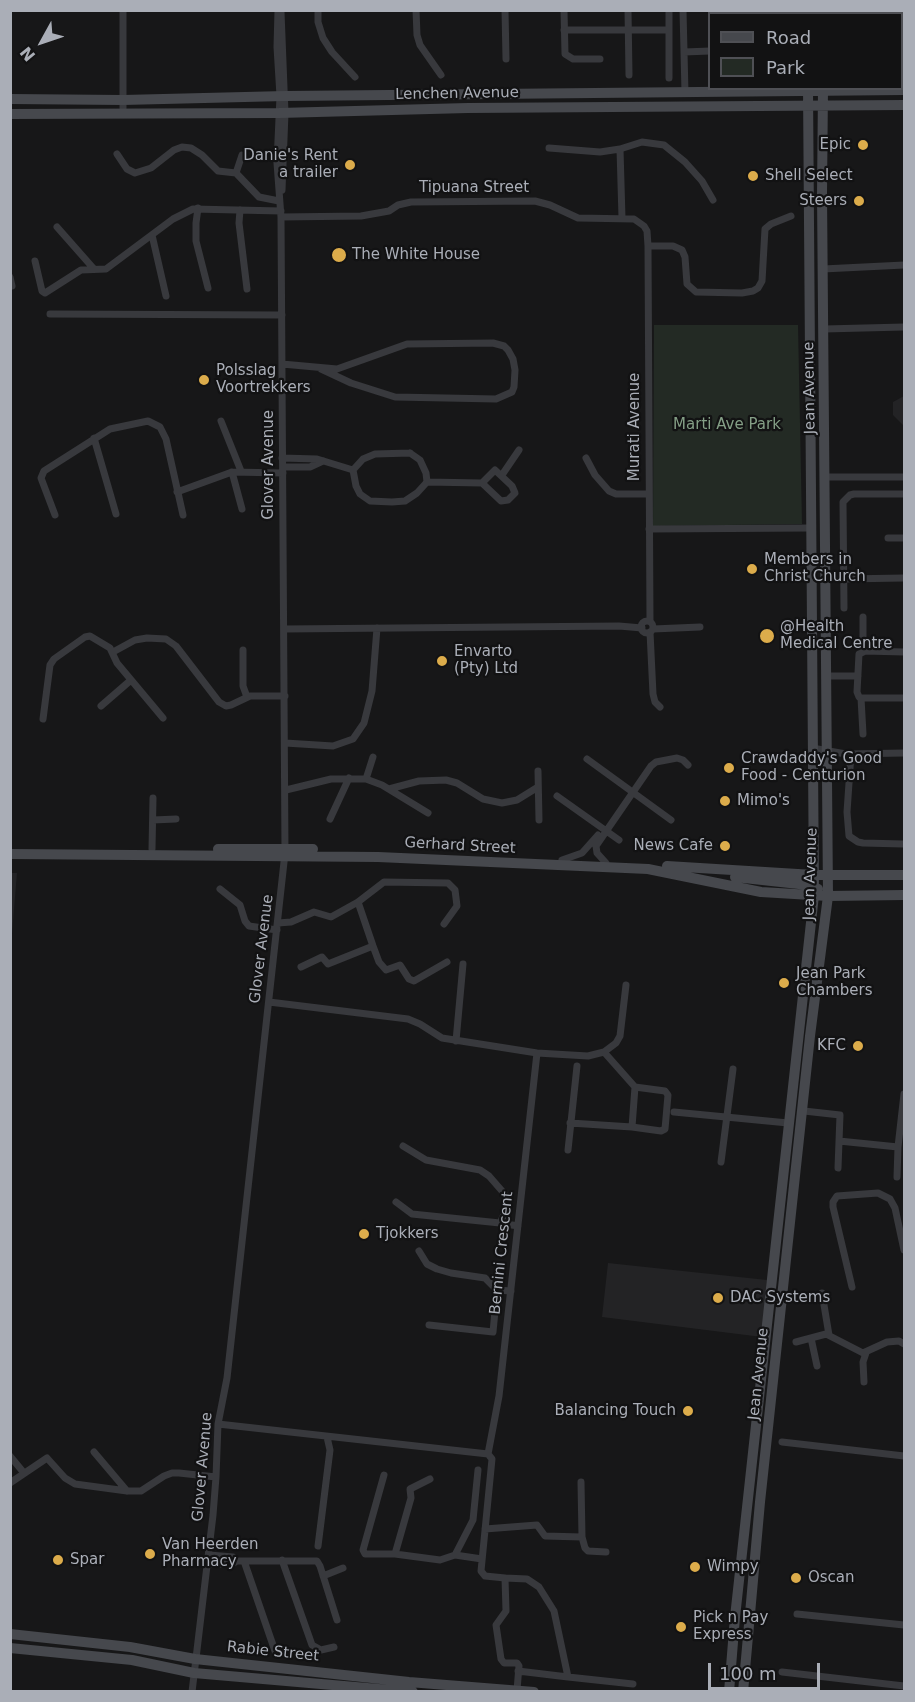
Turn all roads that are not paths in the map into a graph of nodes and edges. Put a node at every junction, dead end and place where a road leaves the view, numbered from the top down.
1 (123, 10) edge
2 (280, 10) edge
3 (318, 10) edge
4 (416, 10) edge
5 (505, 10) edge
6 (564, 10) edge
7 (628, 10) edge
8 (669, 10) edge
9 (683, 10) edge
10 (564, 30) junction
11 (669, 30) junction
12 (628, 31) junction
13 (708, 51) edge
14 (684, 52) junction
15 (506, 59) dead end
16 (600, 59) dead end
17 (441, 75) dead end
18 (629, 75) dead end
19 (355, 77) dead end
20 (669, 78) dead end
21 (808, 90) edge
22 (823, 90) edge
23 (904, 90) edge
24 (685, 93) junction
25 (282, 96) junction
26 (10, 99) edge
27 (123, 100) junction
28 (809, 105) junction
29 (823, 105) junction
30 (904, 105) edge
31 (282, 113) junction
32 (10, 114) edge
33 (123, 114) junction
34 (549, 148) dead end
35 (620, 149) junction
36 (117, 154) dead end
37 (242, 155) dead end
38 (236, 173) junction
39 (713, 200) dead end
40 (198, 208) junction
41 (280, 208) junction
42 (240, 210) junction
43 (791, 216) dead end
44 (622, 218) junction
45 (822, 222) junction
46 (57, 227) dead end
47 (152, 235) junction
48 (648, 246) junction
49 (810, 246) junction
50 (35, 261) dead end
51 (904, 265) edge
52 (823, 268) junction
53 (94, 269) junction
54 (10, 277) edge
55 (12, 286) edge
56 (208, 288) dead end
57 (247, 289) dead end
58 (166, 296) dead end
59 (50, 314) dead end
60 (282, 315) junction
61 (904, 327) edge
62 (824, 329) junction
63 (282, 364) junction
64 (321, 369) junction
65 (221, 421) dead end
66 (94, 438) junction
67 (519, 450) dead end
68 (282, 458) junction
69 (586, 458) dead end
70 (323, 461) junction
71 (283, 470) junction
72 (353, 470) junction
73 (241, 471) junction
74 (232, 472) junction
75 (502, 475) junction
76 (826, 477) junction
77 (904, 477) edge
78 (427, 482) junction
79 (482, 483) junction
80 (177, 492) junction
81 (648, 494) junction
82 (904, 494) edge
83 (242, 508) dead end
84 (116, 514) dead end
85 (55, 515) dead end
86 (183, 515) dead end
87 (812, 528) junction
88 (649, 529) junction
89 (888, 538) dead end
90 (904, 538) edge
91 (904, 578) edge
92 (844, 579) junction
93 (844, 608) dead end
94 (863, 617) dead end
95 (700, 627) dead end
96 (377, 628) junction
97 (648, 628) junction
98 (284, 629) junction
99 (243, 650) dead end
100 (863, 651) junction
101 (113, 652) junction
102 (904, 652) edge
103 (826, 676) junction
104 (858, 676) junction
105 (131, 680) junction
106 (285, 696) junction
107 (247, 697) junction
108 (861, 698) junction
109 (904, 698) edge
110 (101, 706) dead end
111 (660, 707) dead end
112 (163, 718) dead end
113 (43, 719) dead end
114 (863, 735) dead end
115 (285, 742) junction
116 (812, 748) junction
117 (827, 750) junction
118 (904, 753) edge
119 (850, 754) junction
120 (373, 757) dead end
121 (586, 759) dead end
122 (688, 765) dead end
123 (538, 771) dead end
124 (349, 778) junction
125 (366, 779) junction
126 (538, 787) junction
127 (389, 789) junction
128 (286, 790) junction
129 (632, 792) junction
130 (557, 796) dead end
131 (153, 798) dead end
132 (428, 813) dead end
133 (176, 819) dead end
134 (330, 819) dead end
135 (153, 820) junction
136 (538, 820) dead end
137 (671, 820) dead end
138 (606, 828) junction
139 (620, 840) dead end
140 (903, 844) edge
141 (593, 845) junction
142 (153, 849) junction
143 (10, 852) edge
144 (285, 852) junction
145 (562, 861) junction
146 (606, 863) junction
147 (706, 868) junction
148 (814, 875) junction
149 (828, 875) junction
150 (904, 875) edge
151 (220, 889) dead end
152 (814, 891) junction
153 (904, 895) edge
154 (828, 896) junction
155 (358, 902) junction
156 (444, 924) dead end
157 (278, 926) junction
158 (373, 946) junction
159 (447, 962) dead end
160 (464, 964) dead end
161 (301, 966) dead end
162 (626, 985) dead end
163 (269, 1002) junction
164 (456, 1041) junction
165 (809, 1049) junction
166 (604, 1052) junction
167 (537, 1053) junction
168 (577, 1066) dead end
169 (733, 1069) dead end
170 (635, 1087) junction
171 (904, 1094) edge
172 (804, 1110) junction
173 (674, 1112) dead end
174 (903, 1115) edge
175 (727, 1116) junction
176 (570, 1123) junction
177 (788, 1123) junction
178 (632, 1127) junction
179 (839, 1141) junction
180 (786, 1145) junction
181 (403, 1146) dead end
182 (898, 1147) junction
183 (568, 1150) dead end
184 (721, 1161) dead end
185 (838, 1168) dead end
186 (897, 1177) dead end
187 (396, 1202) dead end
188 (500, 1223) junction
189 (518, 1226) junction
190 (904, 1250) edge
191 (419, 1251) dead end
192 (852, 1287) dead end
193 (497, 1290) junction
194 (511, 1291) junction
195 (822, 1293) dead end
196 (429, 1326) dead end
197 (829, 1335) junction
198 (811, 1338) junction
199 (796, 1342) dead end
200 (904, 1344) edge
201 (866, 1353) junction
202 (817, 1366) dead end
203 (864, 1382) dead end
204 (218, 1424) junction
205 (327, 1437) junction
206 (782, 1442) dead end
207 (94, 1452) dead end
208 (488, 1454) junction
209 (10, 1455) edge
210 (904, 1456) edge
211 (478, 1470) dead end
212 (24, 1473) junction
213 (384, 1475) dead end
214 (216, 1478) junction
215 (430, 1479) dead end
216 (581, 1482) dead end
217 (10, 1483) edge
218 (127, 1491) junction
219 (760, 1502) junction
220 (485, 1529) junction
221 (582, 1537) junction
222 (318, 1546) dead end
223 (743, 1547) junction
224 (606, 1552) dead end
225 (395, 1554) junction
226 (208, 1555) junction
227 (455, 1555) junction
228 (482, 1559) junction
229 (282, 1560) junction
230 (241, 1561) junction
231 (207, 1564) junction
232 (343, 1568) dead end
233 (323, 1576) junction
234 (505, 1578) junction
235 (797, 1614) dead end
236 (337, 1620) dead end
237 (904, 1625) edge
238 (10, 1634) edge
239 (334, 1647) dead end
240 (10, 1648) edge
241 (275, 1651) dead end
242 (195, 1659) junction
243 (518, 1671) junction
244 (782, 1672) dead end
245 (194, 1673) junction
246 (568, 1677) junction
247 (633, 1684) dead end
248 (904, 1686) edge
249 (517, 1689) junction
250 (192, 1692) edge
251 (413, 1692) edge
252 (534, 1692) edge
253 (729, 1692) edge
254 (743, 1692) edge

1 - 27 street
2 - 25 street, Glover Avenue
3 - 19 street
4 - 17 street
5 - 15 street
6 - 10 street
7 - 12 street
8 - 11 street
9 - 14 street
10 - 12 street
10 - 16 street
11 - 12 street
11 - 20 street
12 - 18 street
13 - 14 street
14 - 24 street
21 - 22 main road, Lenchen Avenue
21 - 24 main road, Lenchen Avenue
21 - 28 main road, Jean Avenue
22 - 23 main road, Lenchen Avenue
22 - 29 main road, Jean Avenue
24 - 25 main road, Lenchen Avenue
25 - 27 main road, Lenchen Avenue
25 - 31 street, Glover Avenue
26 - 27 main road, Lenchen Avenue
27 - 33 street
28 - 29 main road, Lenchen Avenue
28 - 31 main road, Lenchen Avenue
28 - 49 main road, Jean Avenue
29 - 30 main road, Lenchen Avenue
29 - 45 main road, Jean Avenue
31 - 33 main road, Lenchen Avenue
31 - 41 street, Glover Avenue
32 - 33 main road, Lenchen Avenue
34 - 35 street
35 - 39 street
35 - 44 street
36 - 38 street
37 - 38 street
38 - 41 street
40 - 42 street, Tipuana Street
40 - 47 street
40 - 56 street
41 - 42 street, Tipuana Street
41 - 44 street, Tipuana Street
41 - 60 street, Glover Avenue
42 - 57 street
43 - 48 street
44 - 48 street
45 - 49 main road
45 - 52 main road, Jean Avenue
46 - 53 street
47 - 53 street
47 - 58 street
48 - 81 street, Murati Avenue
49 - 87 main road, Jean Avenue
50 - 53 street
51 - 52 street
52 - 62 main road, Jean Avenue
54 - 55 street
59 - 60 street
60 - 63 street, Glover Avenue
61 - 62 street
62 - 76 main road, Jean Avenue
63 - 64 street
63 - 68 street, Glover Avenue
64 - 64 street
65 - 73 street
66 - 80 street
66 - 84 street
66 - 85 street
67 - 75 street
68 - 70 street
68 - 71 street, Glover Avenue
69 - 81 street
70 - 71 street
70 - 72 street
71 - 73 street
71 - 98 street, Glover Avenue
72 - 78 street
72 - 78 street
73 - 74 street
74 - 80 street
74 - 83 street
75 - 79 street
75 - 79 street
76 - 77 street
76 - 103 main road, Jean Avenue
78 - 79 street
80 - 86 street
81 - 88 street, Murati Avenue
82 - 92 street
87 - 88 street
87 - 116 main road, Jean Avenue
88 - 97 street, Murati Avenue
89 - 90 street
91 - 92 street
92 - 93 street
94 - 100 street
95 - 97 street
96 - 97 street
96 - 98 street
96 - 115 street
97 - 111 street, Murati Avenue
98 - 106 street, Glover Avenue
99 - 107 street
100 - 102 street
100 - 104 street
101 - 105 street
101 - 107 street
101 - 113 street
103 - 104 street
103 - 117 main road, Jean Avenue
104 - 108 street
105 - 110 street
105 - 112 street
106 - 107 street
106 - 115 street, Glover Avenue
108 - 109 street
108 - 114 street
115 - 128 street, Glover Avenue
116 - 117 street
116 - 148 main road, Jean Avenue
117 - 119 street
117 - 149 main road, Jean Avenue
118 - 119 street
119 - 140 street
120 - 125 street
121 - 129 street
122 - 129 street
123 - 126 street
124 - 125 street
124 - 128 street
124 - 134 street
125 - 127 street
126 - 127 street
126 - 136 street
127 - 132 street
128 - 144 street, Glover Avenue
129 - 137 street
129 - 138 street
130 - 138 street
131 - 135 street
133 - 135 street
135 - 142 street
138 - 139 street
138 - 141 street
141 - 145 street
141 - 146 street
142 - 143 main road, Gerhard Street
142 - 144 main road, Gerhard Street
143 - 144 main road, Gerhard Street
144 - 145 main road, Gerhard Street
144 - 152 main road, Gerhard Street
144 - 157 street, Glover Avenue
145 - 146 main road, Gerhard Street
146 - 147 main road, Gerhard Street
147 - 148 main road, Gerhard Street
147 - 152 main road
148 - 149 main road, Gerhard Street
148 - 152 main road, Jean Avenue
149 - 150 main road, Gerhard Street
149 - 154 main road, Jean Avenue
151 - 157 street
152 - 154 main road, Gerhard Street
152 - 177 main road, Jean Avenue
153 - 154 main road, Gerhard Street
154 - 165 main road, Jean Avenue
155 - 156 street
155 - 157 street
155 - 158 street
157 - 163 street, Glover Avenue
158 - 159 street
158 - 161 street
160 - 164 street
162 - 166 street
163 - 164 street
163 - 204 street, Glover Avenue
164 - 167 street
165 - 172 main road, Jean Avenue
165 - 180 main road
166 - 167 street
166 - 170 street
167 - 189 street, Bernini Crescent
168 - 176 street
169 - 175 street
170 - 178 street
170 - 178 street
171 - 174 street
172 - 179 street
172 - 219 main road, Jean Avenue
173 - 175 street
174 - 182 street
175 - 177 street
175 - 184 street
176 - 178 street
176 - 183 street
177 - 180 main road, Jean Avenue
179 - 182 street
179 - 185 street
180 - 223 main road, Jean Avenue
181 - 188 street
182 - 186 street
187 - 188 street
188 - 189 street
189 - 194 street, Bernini Crescent
190 - 192 street
191 - 193 street
193 - 194 street
193 - 196 street
194 - 208 street, Bernini Crescent
195 - 197 street
197 - 198 street
197 - 201 street
198 - 199 street
198 - 202 street
200 - 201 street
201 - 203 street
204 - 205 street
204 - 214 street, Glover Avenue
205 - 208 street
205 - 222 street
206 - 210 street
207 - 218 street
208 - 220 street, Bernini Crescent
209 - 212 street
211 - 227 street
212 - 217 street
212 - 218 street
213 - 225 street
214 - 218 street
214 - 226 street, Glover Avenue
215 - 225 street
216 - 221 street
219 - 223 main road
219 - 254 main road, Jean Avenue
220 - 221 street
220 - 228 street, Bernini Crescent
221 - 224 street
223 - 253 main road, Jean Avenue
225 - 227 street
226 - 230 street
226 - 231 street, Glover Avenue
227 - 228 street
228 - 234 street, Bernini Crescent
229 - 230 street
229 - 233 street
229 - 239 street
230 - 231 street
230 - 241 street
231 - 242 street, Glover Avenue
232 - 233 street
233 - 236 street
234 - 243 street
234 - 246 street
235 - 237 street
238 - 242 main road, Rabie Street
240 - 245 main road, Rabie Street
242 - 245 street, Glover Avenue
242 - 249 main road, Rabie Street
243 - 246 street
243 - 249 street
244 - 248 street
245 - 250 street, Glover Avenue
245 - 251 main road, Rabie Street
246 - 247 street
249 - 252 main road, Rabie Street

